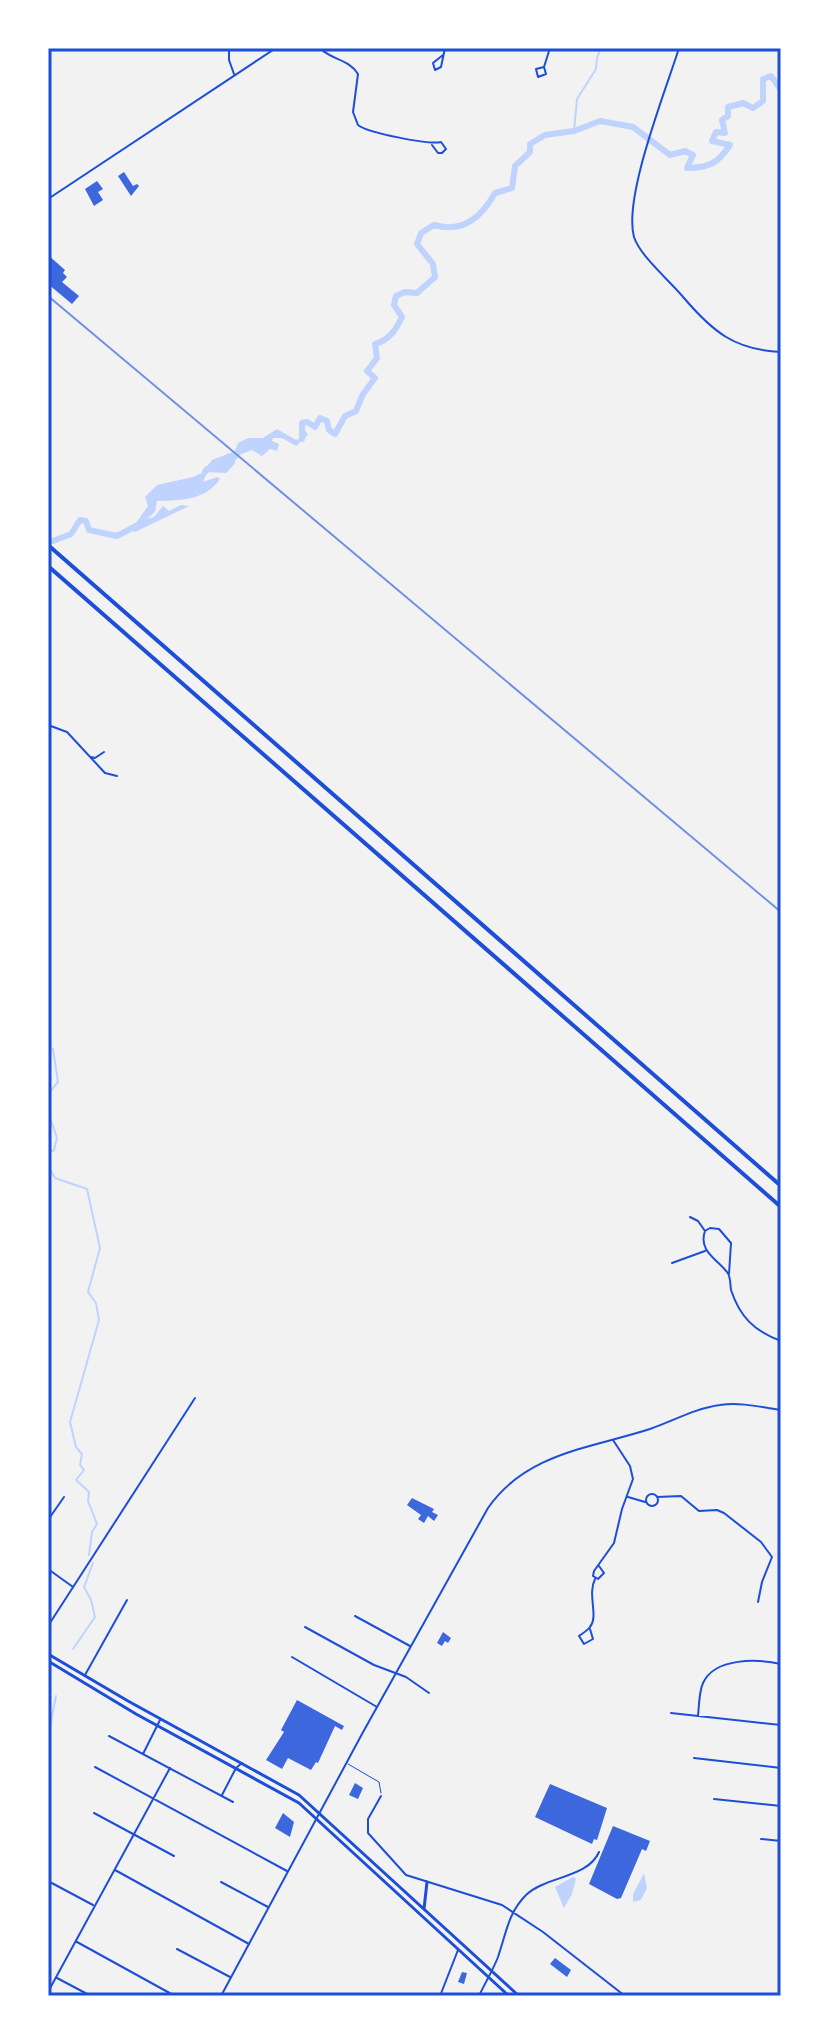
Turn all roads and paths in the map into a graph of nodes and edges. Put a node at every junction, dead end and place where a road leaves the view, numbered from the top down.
1 (229, 48) edge
2 (276, 48) edge
3 (320, 48) edge
4 (445, 48) edge
5 (550, 48) edge
6 (679, 48) edge
7 (443, 55) dead end
8 (544, 67) dead end
9 (235, 75) junction
10 (432, 145) dead end
11 (48, 199) edge
12 (781, 352) edge
13 (48, 545) edge
14 (48, 566) edge
15 (48, 725) edge
16 (104, 752) dead end
17 (89, 756) junction
18 (117, 776) dead end
19 (781, 1186) edge
20 (781, 1207) edge
21 (690, 1217) dead end
22 (705, 1231) junction
23 (706, 1251) junction
24 (672, 1263) dead end
25 (729, 1274) junction
26 (781, 1341) edge
27 (195, 1398) dead end
28 (781, 1410) edge
29 (613, 1440) junction
30 (64, 1497) dead end
31 (627, 1497) junction
32 (657, 1497) junction
33 (646, 1501) junction
34 (48, 1520) edge
35 (599, 1566) junction
36 (48, 1569) edge
37 (596, 1578) junction
38 (73, 1587) junction
39 (127, 1600) dead end
40 (758, 1602) dead end
41 (48, 1610) edge
42 (55, 1615) junction
43 (355, 1616) dead end
44 (48, 1626) edge
45 (305, 1627) dead end
46 (590, 1629) dead end
47 (412, 1647) junction
48 (48, 1654) edge
49 (292, 1657) dead end
50 (48, 1661) edge
51 (781, 1664) edge
52 (396, 1674) junction
53 (84, 1676) junction
54 (429, 1693) dead end
55 (377, 1707) junction
56 (671, 1713) dead end
57 (698, 1716) junction
58 (161, 1719) junction
59 (158, 1725) junction
60 (781, 1725) edge
61 (109, 1736) dead end
62 (143, 1754) junction
63 (694, 1758) dead end
64 (242, 1763) junction
65 (346, 1763) junction
66 (95, 1767) dead end
67 (170, 1768) junction
68 (236, 1768) junction
69 (781, 1768) edge
70 (221, 1796) junction
71 (381, 1796) joint
72 (152, 1798) junction
73 (714, 1799) dead end
74 (233, 1802) dead end
75 (781, 1806) edge
76 (320, 1812) junction
77 (94, 1813) dead end
78 (317, 1819) junction
79 (133, 1834) junction
80 (761, 1839) dead end
81 (781, 1841) edge
82 (599, 1852) dead end
83 (174, 1856) dead end
84 (114, 1870) junction
85 (287, 1871) junction
86 (48, 1881) edge
87 (221, 1882) dead end
88 (427, 1882) junction
89 (95, 1907) junction
90 (268, 1907) junction
91 (424, 1909) junction
92 (514, 1913) junction
93 (76, 1941) junction
94 (249, 1944) junction
95 (177, 1949) dead end
96 (458, 1950) junction
97 (491, 1970) junction
98 (488, 1976) junction
99 (56, 1977) junction
100 (231, 1977) junction
101 (48, 1992) edge
102 (91, 1996) edge
103 (175, 1996) edge
104 (221, 1996) edge
105 (440, 1996) edge
106 (479, 1996) edge
107 (509, 1996) edge
108 (519, 1996) edge
109 (625, 1996) edge

1 - 9 street
2 - 9 street
3 - 10 street
4 - 7 street
5 - 8 street
6 - 12 street
9 - 11 street
13 - 19 highway
14 - 20 highway
15 - 17 street
16 - 17 street
17 - 18 street
21 - 22 street
22 - 23 street
22 - 25 street
23 - 24 street
23 - 25 street
25 - 26 street
27 - 38 street
28 - 29 street
29 - 31 street
29 - 47 street
30 - 34 street
31 - 33 street
31 - 35 street
32 - 33 street
32 - 33 street
32 - 40 street
35 - 37 street
35 - 37 street
36 - 38 street
37 - 46 street
38 - 42 street
39 - 53 street
41 - 42 street
42 - 44 street
43 - 47 street
45 - 52 street
47 - 52 street
48 - 53 main road
49 - 55 street
50 - 59 main road
51 - 57 street
52 - 54 street
52 - 55 street
53 - 58 main road
55 - 65 street
56 - 57 street
57 - 60 street
58 - 59 street
58 - 64 main road
59 - 62 street
59 - 68 main road
61 - 62 street
62 - 67 street
63 - 69 street
64 - 68 street
64 - 76 main road
65 - 71 lane
65 - 76 street
66 - 72 street
67 - 70 street
67 - 72 street
68 - 70 street
68 - 78 main road
70 - 74 street
71 - 88 street
72 - 79 street
72 - 85 street
73 - 75 street
76 - 78 street
76 - 91 main road
77 - 79 street
78 - 85 street
78 - 96 main road
79 - 83 street
79 - 84 street
80 - 81 street
82 - 92 street
84 - 89 street
84 - 94 street
85 - 90 street
86 - 89 street
87 - 90 street
88 - 91 main road
88 - 92 street
89 - 93 street
90 - 94 street
91 - 97 main road
92 - 97 street
92 - 109 street
93 - 99 street
93 - 103 street
94 - 100 street
95 - 100 street
96 - 98 main road
96 - 105 street
97 - 98 street
97 - 108 main road
98 - 106 street
98 - 107 main road
99 - 101 street
99 - 102 street
100 - 104 street

